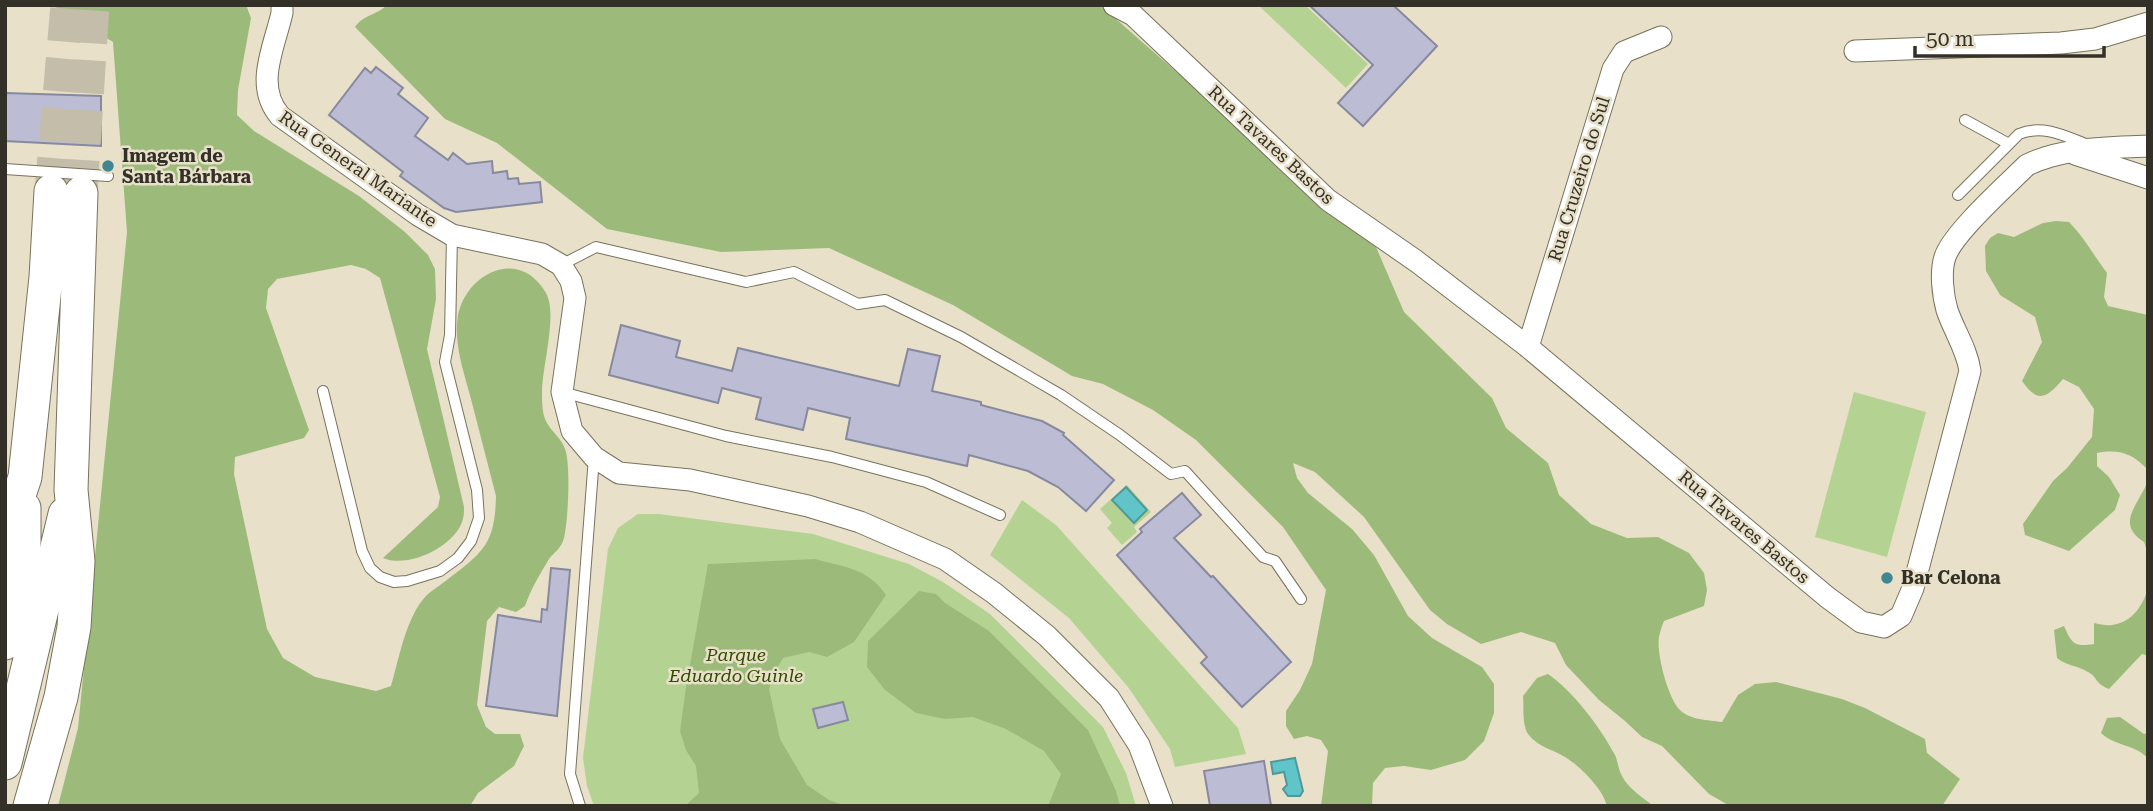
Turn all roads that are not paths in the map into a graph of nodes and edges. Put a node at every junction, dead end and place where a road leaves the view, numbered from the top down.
1 (282, 5) edge
2 (1114, 5) edge
3 (2148, 23) edge
4 (1661, 37) dead end
5 (1855, 51) dead end
6 (1965, 120) dead end
7 (2009, 144) junction
8 (2148, 146) edge
9 (2097, 149) junction
10 (2066, 152) junction
11 (5, 169) edge
12 (2148, 178) edge
13 (80, 187) junction
14 (1958, 195) dead end
15 (452, 234) junction
16 (561, 265) junction
17 (1528, 346) junction
18 (323, 391) dead end
19 (562, 392) junction
20 (594, 457) junction
21 (25, 477) junction
22 (71, 490) junction
23 (1000, 515) dead end
24 (5, 537) edge
25 (1301, 599) dead end
26 (5, 643) edge
27 (9, 749) edge
28 (30, 806) edge
29 (580, 806) edge
30 (1162, 806) edge

1 - 15 street, Rua General Mariante
2 - 17 street, Rua Tavares Bastos
3 - 5 street
4 - 17 street, Rua Cruzeiro do Sul
6 - 7 lane
7 - 9 lane
7 - 14 lane
8 - 9 street
9 - 10 street
10 - 12 street
10 - 17 street, Rua Tavares Bastos
11 - 13 lane
13 - 21 main road
13 - 22 main road
15 - 16 street, Rua General Mariante
15 - 18 lane
16 - 19 street
16 - 25 lane
19 - 20 street
19 - 23 lane
20 - 29 lane
20 - 30 street
21 - 24 main road
21 - 26 main road
22 - 27 main road
22 - 28 main road

